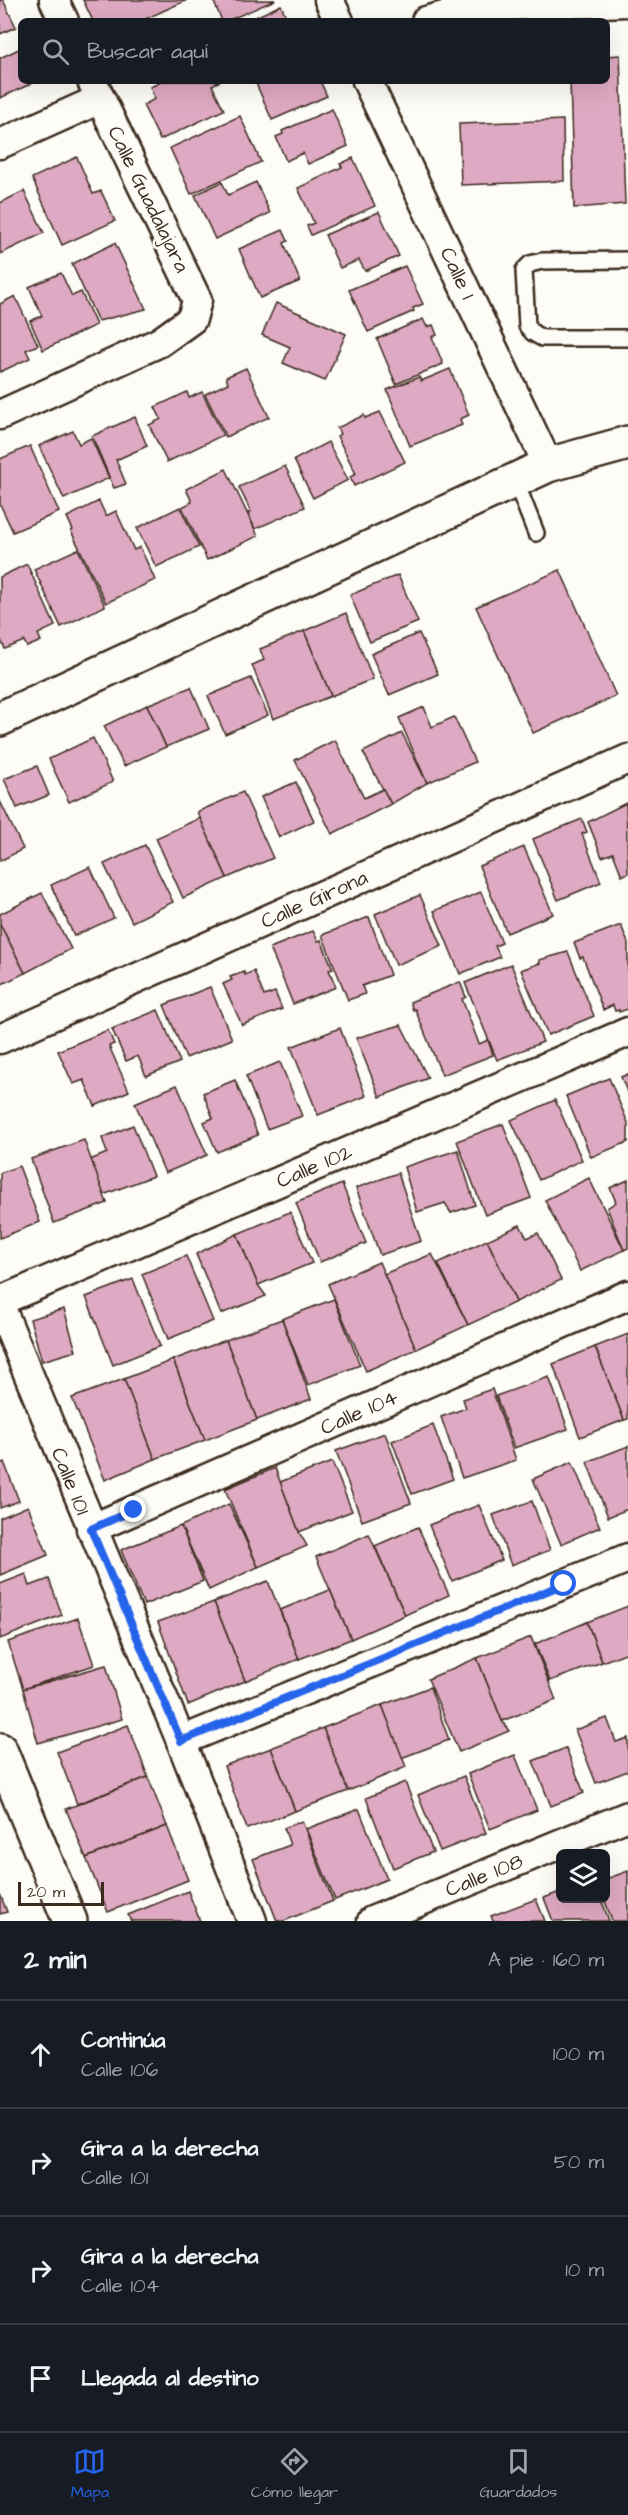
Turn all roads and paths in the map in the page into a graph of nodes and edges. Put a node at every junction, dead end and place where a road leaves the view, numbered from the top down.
1 (54, 0) edge
2 (329, 0) edge
3 (628, 2) edge
4 (63, 18) edge
5 (338, 18) edge
6 (436, 18) edge
7 (368, 84) edge
8 (96, 90) edge
9 (0, 144) edge
10 (628, 260) edge
11 (628, 338) edge
12 (0, 416) edge
13 (628, 443) edge
14 (548, 465) junction
15 (515, 480) junction
16 (536, 533) dead end
17 (0, 719) edge
18 (628, 759) edge
19 (628, 1032) edge
20 (0, 1039) edge
21 (628, 1295) edge
22 (0, 1301) edge
23 (0, 1306) edge
24 (91, 1529) junction
25 (628, 1558) edge
26 (181, 1741) junction
27 (0, 1750) edge
28 (628, 1816) edge
29 (70, 1921) edge
30 (252, 1921) edge
31 (372, 1921) edge

1 - 4 street
2 - 5 street
3 - 6 street
7 - 14 street, Calle 1
8 - 9 street
8 - 12 street, Calle Guadalajara
10 - 11 lane
13 - 14 street
14 - 15 street
15 - 16 lane
15 - 17 street
18 - 20 street, Calle Girona
19 - 22 street, Calle 102
21 - 24 street, Calle 104
23 - 24 street, Calle 101
24 - 26 street, Calle 101
25 - 26 street
26 - 30 street, Calle 101
27 - 29 street
28 - 31 street, Calle 108

